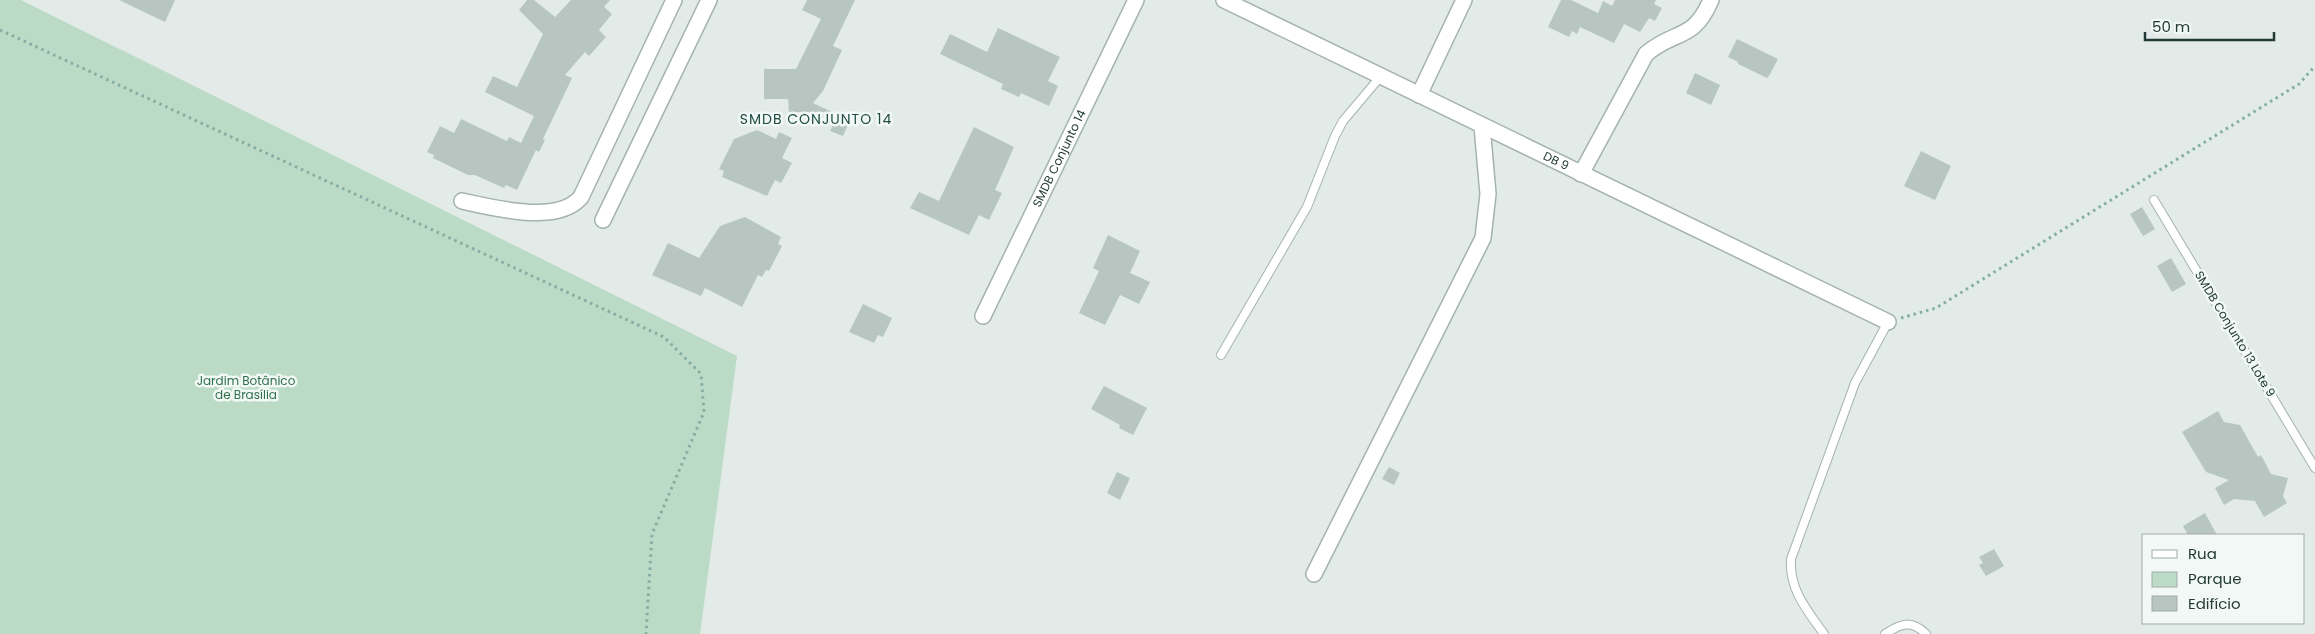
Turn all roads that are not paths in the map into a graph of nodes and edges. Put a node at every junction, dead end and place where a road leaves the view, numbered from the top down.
1 (674, 0) edge
2 (709, 0) edge
3 (1136, 0) edge
4 (1224, 0) edge
5 (1464, 0) edge
6 (1711, 0) edge
7 (1381, 76) junction
8 (1419, 95) junction
9 (1482, 126) junction
10 (1581, 174) junction
11 (462, 200) dead end
12 (2154, 200) dead end
13 (603, 220) dead end
14 (982, 316) dead end
15 (1888, 322) joint
16 (1221, 354) dead end
17 (2315, 468) edge
18 (1314, 574) dead end
19 (1824, 634) edge
20 (1884, 634) edge
21 (1926, 634) edge

1 - 11 street
2 - 13 street
3 - 14 street, SMDB Conjunto 14
4 - 7 street, DB 9
5 - 8 street
6 - 10 street
7 - 8 street, DB 9
7 - 16 lane
8 - 9 street, DB 9
9 - 10 street, DB 9
9 - 18 street
10 - 15 street, DB 9
12 - 17 lane, SMDB Conjunto 13 Lote 9
15 - 19 lane
20 - 21 lane

